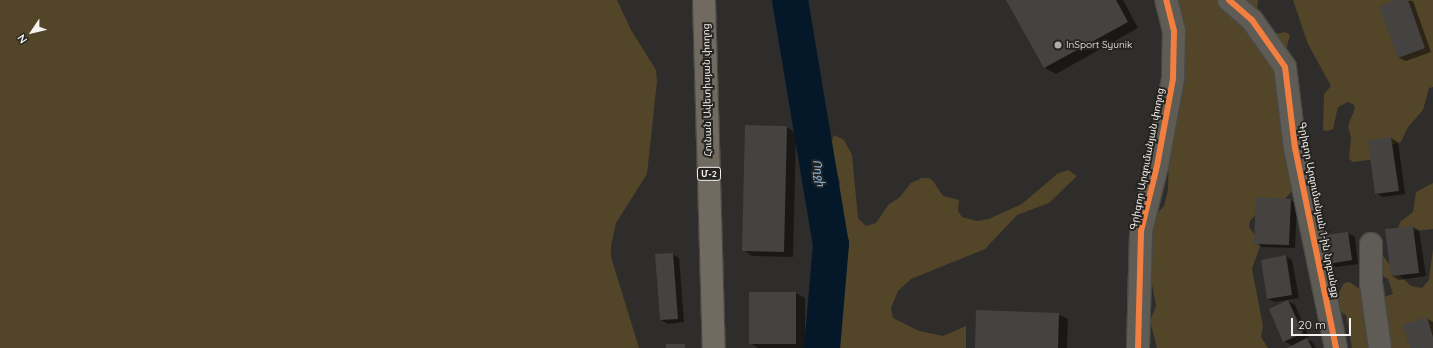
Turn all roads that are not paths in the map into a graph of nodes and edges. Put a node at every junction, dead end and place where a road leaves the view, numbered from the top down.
1 (704, 0) edge
2 (1166, 0) edge
3 (1229, 0) edge
4 (1370, 244) dead end
5 (714, 348) edge
6 (1138, 348) edge
7 (1336, 348) edge
8 (1380, 348) edge

1 - 5 highway, Հունան Ավետիսյան փողոց / Մ-2
2 - 6 street, Գրիգոր Արզումանյան փողոց
3 - 7 street, Գրիգոր Արզումանյան 1-ին նրբանցք
4 - 8 street

